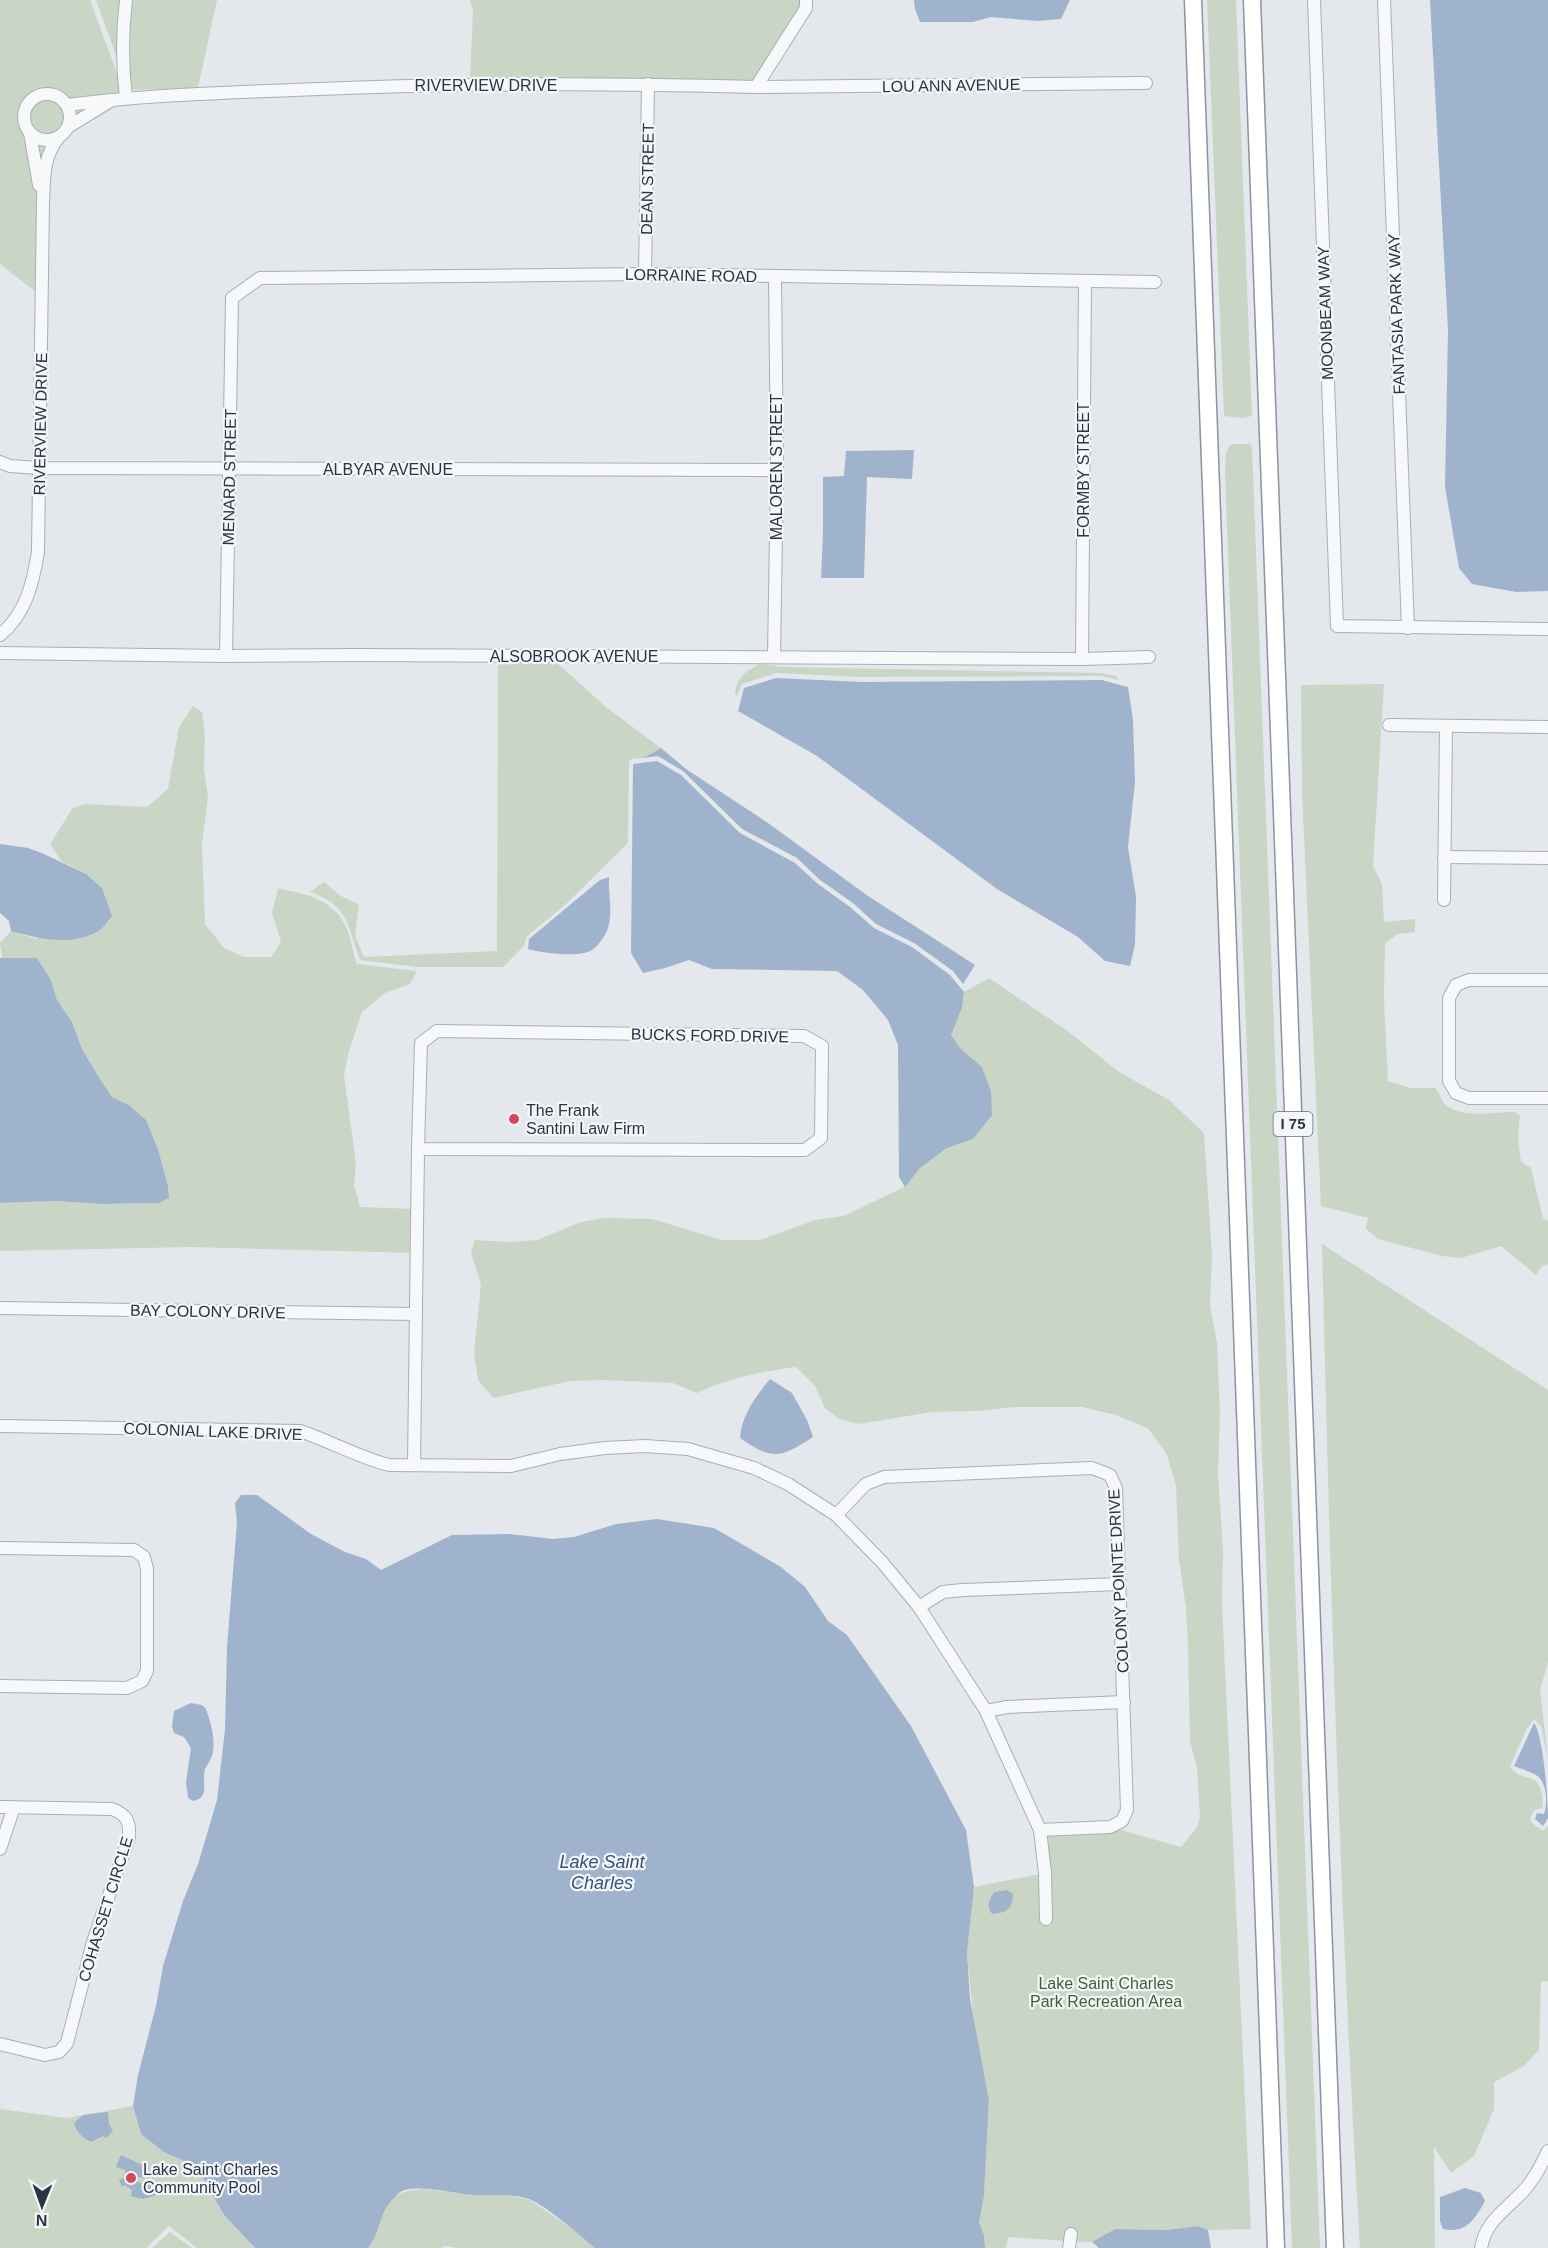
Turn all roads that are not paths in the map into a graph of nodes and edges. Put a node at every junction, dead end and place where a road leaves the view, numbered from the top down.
1 (126, 0) edge
2 (806, 0) edge
3 (1193, 0) edge
4 (1252, 0) edge
5 (1314, 0) edge
6 (1384, 0) edge
7 (1146, 83) dead end
8 (648, 84) junction
9 (756, 87) junction
10 (121, 98) junction
11 (67, 105) junction
12 (68, 127) junction
13 (30, 133) junction
14 (59, 137) junction
15 (43, 203) junction
16 (645, 274) junction
17 (775, 276) junction
18 (1084, 281) junction
19 (1155, 282) dead end
20 (232, 298) joint
21 (0, 462) edge
22 (39, 468) junction
23 (229, 469) junction
24 (777, 470) junction
25 (1408, 628) junction
26 (1548, 629) edge
27 (0, 635) edge
28 (0, 653) edge
29 (226, 656) junction
30 (774, 657) junction
31 (1149, 657) dead end
32 (1082, 659) junction
33 (1389, 725) dead end
34 (1446, 726) junction
35 (1548, 727) edge
36 (1444, 857) junction
37 (1548, 858) edge
38 (1444, 900) dead end
39 (1548, 980) edge
40 (1548, 1098) edge
41 (418, 1149) junction
42 (0, 1308) edge
43 (416, 1314) junction
44 (0, 1426) edge
45 (414, 1465) junction
46 (836, 1515) junction
47 (0, 1548) edge
48 (1119, 1584) junction
49 (919, 1607) junction
50 (0, 1686) edge
51 (1124, 1702) junction
52 (986, 1710) junction
53 (0, 1807) edge
54 (14, 1807) junction
55 (1041, 1830) junction
56 (0, 1849) edge
57 (1046, 1918) dead end
58 (0, 2044) edge
59 (1548, 2151) edge
60 (1071, 2234) dead end
61 (1069, 2248) edge
62 (1276, 2248) edge
63 (1335, 2248) edge
64 (1481, 2248) edge

1 - 10 street
2 - 9 street
3 - 62 highway
4 - 63 highway, I 75
5 - 25 street, MOONBEAM WAY
6 - 25 street, FANTASIA PARK WAY
7 - 9 street, LOU ANN AVENUE
8 - 9 street, RIVERVIEW DRIVE
8 - 10 street, RIVERVIEW DRIVE
8 - 16 street, DEAN STREET
10 - 11 street, RIVERVIEW DRIVE
10 - 12 street, RIVERVIEW DRIVE
11 - 12 street
11 - 13 street, RIVERVIEW DRIVE
12 - 14 street, RIVERVIEW DRIVE
13 - 14 street
13 - 15 street, RIVERVIEW DRIVE
14 - 15 street, RIVERVIEW DRIVE
15 - 22 street, RIVERVIEW DRIVE
16 - 17 street, LORRAINE ROAD
16 - 20 street, LORRAINE ROAD
17 - 18 street, LORRAINE ROAD
17 - 24 street, MALOREN STREET
18 - 19 street, LORRAINE ROAD
18 - 32 street, FORMBY STREET
20 - 23 street, MENARD STREET
21 - 22 street, ALBYAR AVENUE
22 - 23 street, ALBYAR AVENUE
22 - 27 street, RIVERVIEW DRIVE
23 - 24 street, ALBYAR AVENUE
23 - 29 street, MENARD STREET
24 - 30 street, MALOREN STREET
25 - 26 street
28 - 29 street, ALSOBROOK AVENUE
29 - 30 street, ALSOBROOK AVENUE
30 - 32 street, ALSOBROOK AVENUE
31 - 32 street, ALSOBROOK AVENUE
33 - 34 street
34 - 35 street
34 - 36 street
36 - 37 street
36 - 38 street
39 - 40 street
41 - 41 street, BUCKS FORD DRIVE
41 - 43 street, BUCKS FORD DRIVE
42 - 43 street, BAY COLONY DRIVE
43 - 45 street, BUCKS FORD DRIVE
44 - 45 street, COLONIAL LAKE DRIVE
45 - 46 street, COLONIAL LAKE DRIVE
46 - 48 street, COLONY POINTE DRIVE
46 - 49 street, COLONIAL LAKE DRIVE
47 - 50 street
48 - 49 street
48 - 51 street, COLONY POINTE DRIVE
49 - 52 street, COLONIAL LAKE DRIVE
51 - 52 street
51 - 55 street, COLONY POINTE DRIVE
52 - 55 street, COLONIAL LAKE DRIVE
53 - 54 street, COHASSET CIRCLE
54 - 56 street
54 - 58 street, COHASSET CIRCLE
55 - 57 street, COLONIAL LAKE DRIVE
59 - 64 street
60 - 61 street

